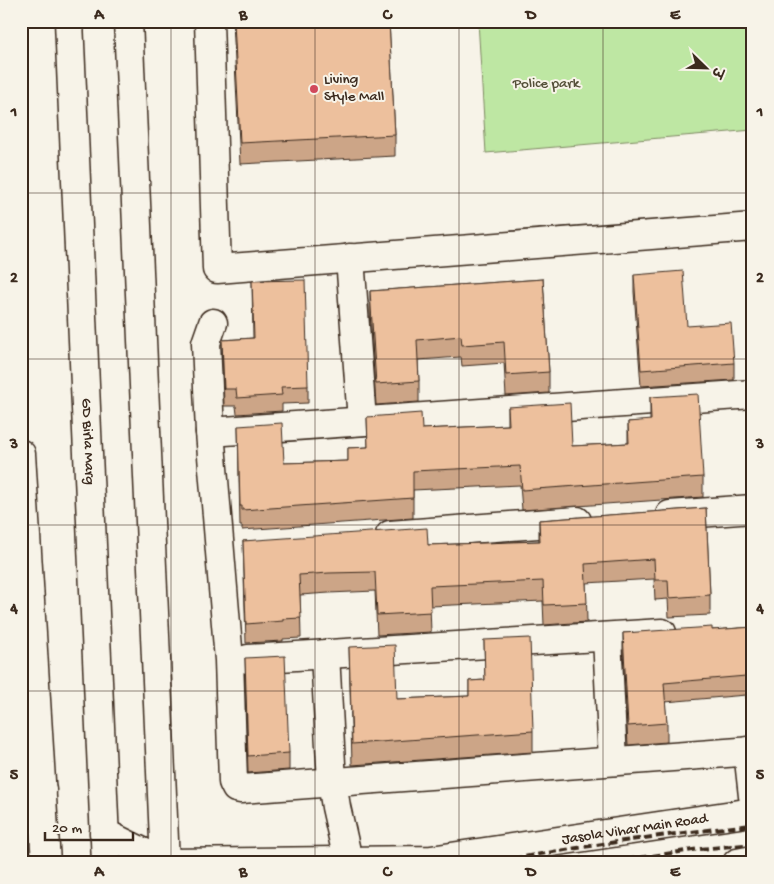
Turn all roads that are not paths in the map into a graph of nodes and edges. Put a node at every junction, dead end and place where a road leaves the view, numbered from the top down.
1 (69, 21) edge
2 (128, 21) edge
3 (209, 21) edge
4 (753, 227) edge
5 (350, 258) junction
6 (213, 323) dead end
7 (753, 394) edge
8 (362, 421) junction
9 (210, 432) junction
10 (21, 454) edge
11 (753, 509) edge
12 (644, 516) edge
13 (605, 519) edge
14 (368, 536) edge
15 (26, 608) edge
16 (685, 632) edge
17 (607, 637) junction
18 (325, 654) junction
19 (229, 660) junction
20 (750, 751) edge
21 (613, 761) junction
22 (332, 782) junction
23 (31, 790) edge
24 (753, 796) edge
25 (753, 812) edge
26 (104, 833) junction
27 (348, 860) junction
28 (753, 860) edge
29 (46, 863) edge
30 (106, 863) edge
31 (165, 863) edge
32 (737, 863) edge

1 - 26 street, GD Birla Marg
2 - 31 street
3 - 5 street
4 - 5 street
5 - 8 street
6 - 9 street
7 - 8 street
8 - 9 street
9 - 19 street
10 - 15 street
11 - 12 street
13 - 14 street
15 - 23 street
16 - 17 street
17 - 18 street
17 - 21 street
18 - 19 street
18 - 22 street
19 - 22 street
20 - 21 street
20 - 24 street
21 - 22 street
22 - 27 street
23 - 29 street
25 - 27 street, Jasola Vihar Main Road
26 - 30 street, GD Birla Marg
26 - 31 street, Jasola Vihar Main Road
27 - 31 street, Jasola Vihar Main Road
28 - 32 street

